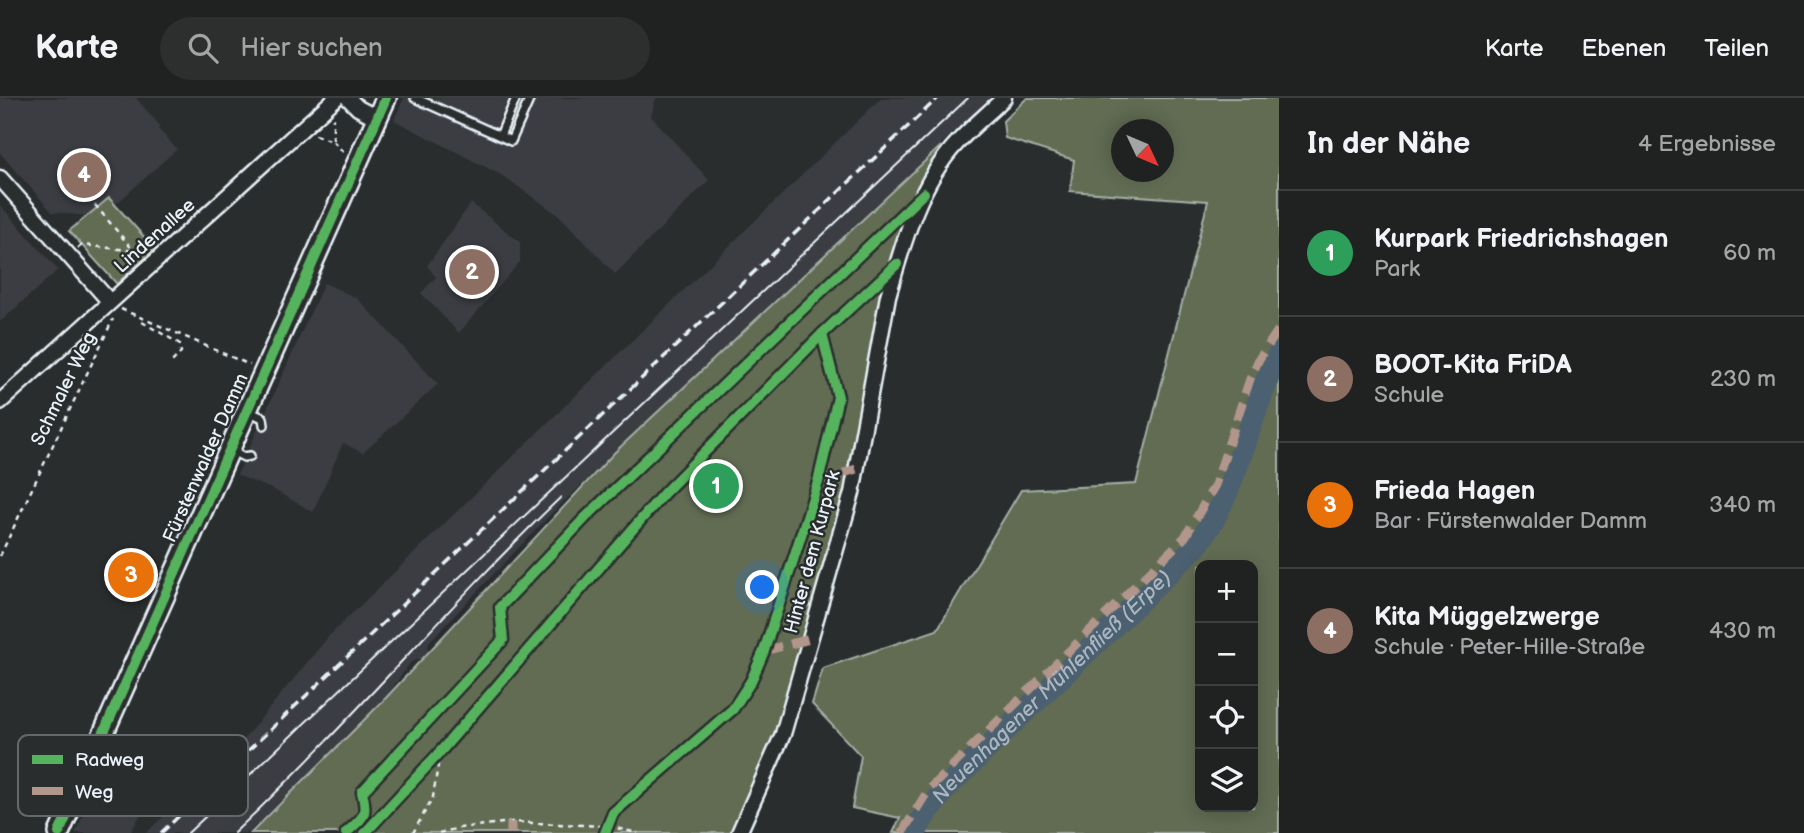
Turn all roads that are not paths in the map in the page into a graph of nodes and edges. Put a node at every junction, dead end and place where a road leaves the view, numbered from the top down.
1 (348, 98) edge
2 (386, 98) edge
3 (415, 98) edge
4 (516, 98) edge
5 (530, 98) edge
6 (1004, 98) edge
7 (334, 105) edge
8 (377, 118) junction
9 (499, 136) junction
10 (0, 178) edge
11 (114, 306) junction
12 (0, 402) edge
13 (247, 411) junction
14 (264, 425) dead end
15 (229, 450) junction
16 (250, 456) dead end
17 (102, 735) edge
18 (67, 816) edge
19 (59, 833) edge
20 (739, 833) edge

1 - 8 street
2 - 8 main road, Fürstenwalder Damm
3 - 9 lane
4 - 9 lane
5 - 9 lane
6 - 20 street, Hinter dem Kurpark
7 - 11 street, Lindenallee
8 - 13 main road, Fürstenwalder Damm
10 - 11 street
11 - 12 street, Lindenallee
13 - 14 lane
13 - 15 main road, Fürstenwalder Damm
15 - 16 lane
15 - 17 main road, Fürstenwalder Damm
18 - 19 main road, Fürstenwalder Damm

